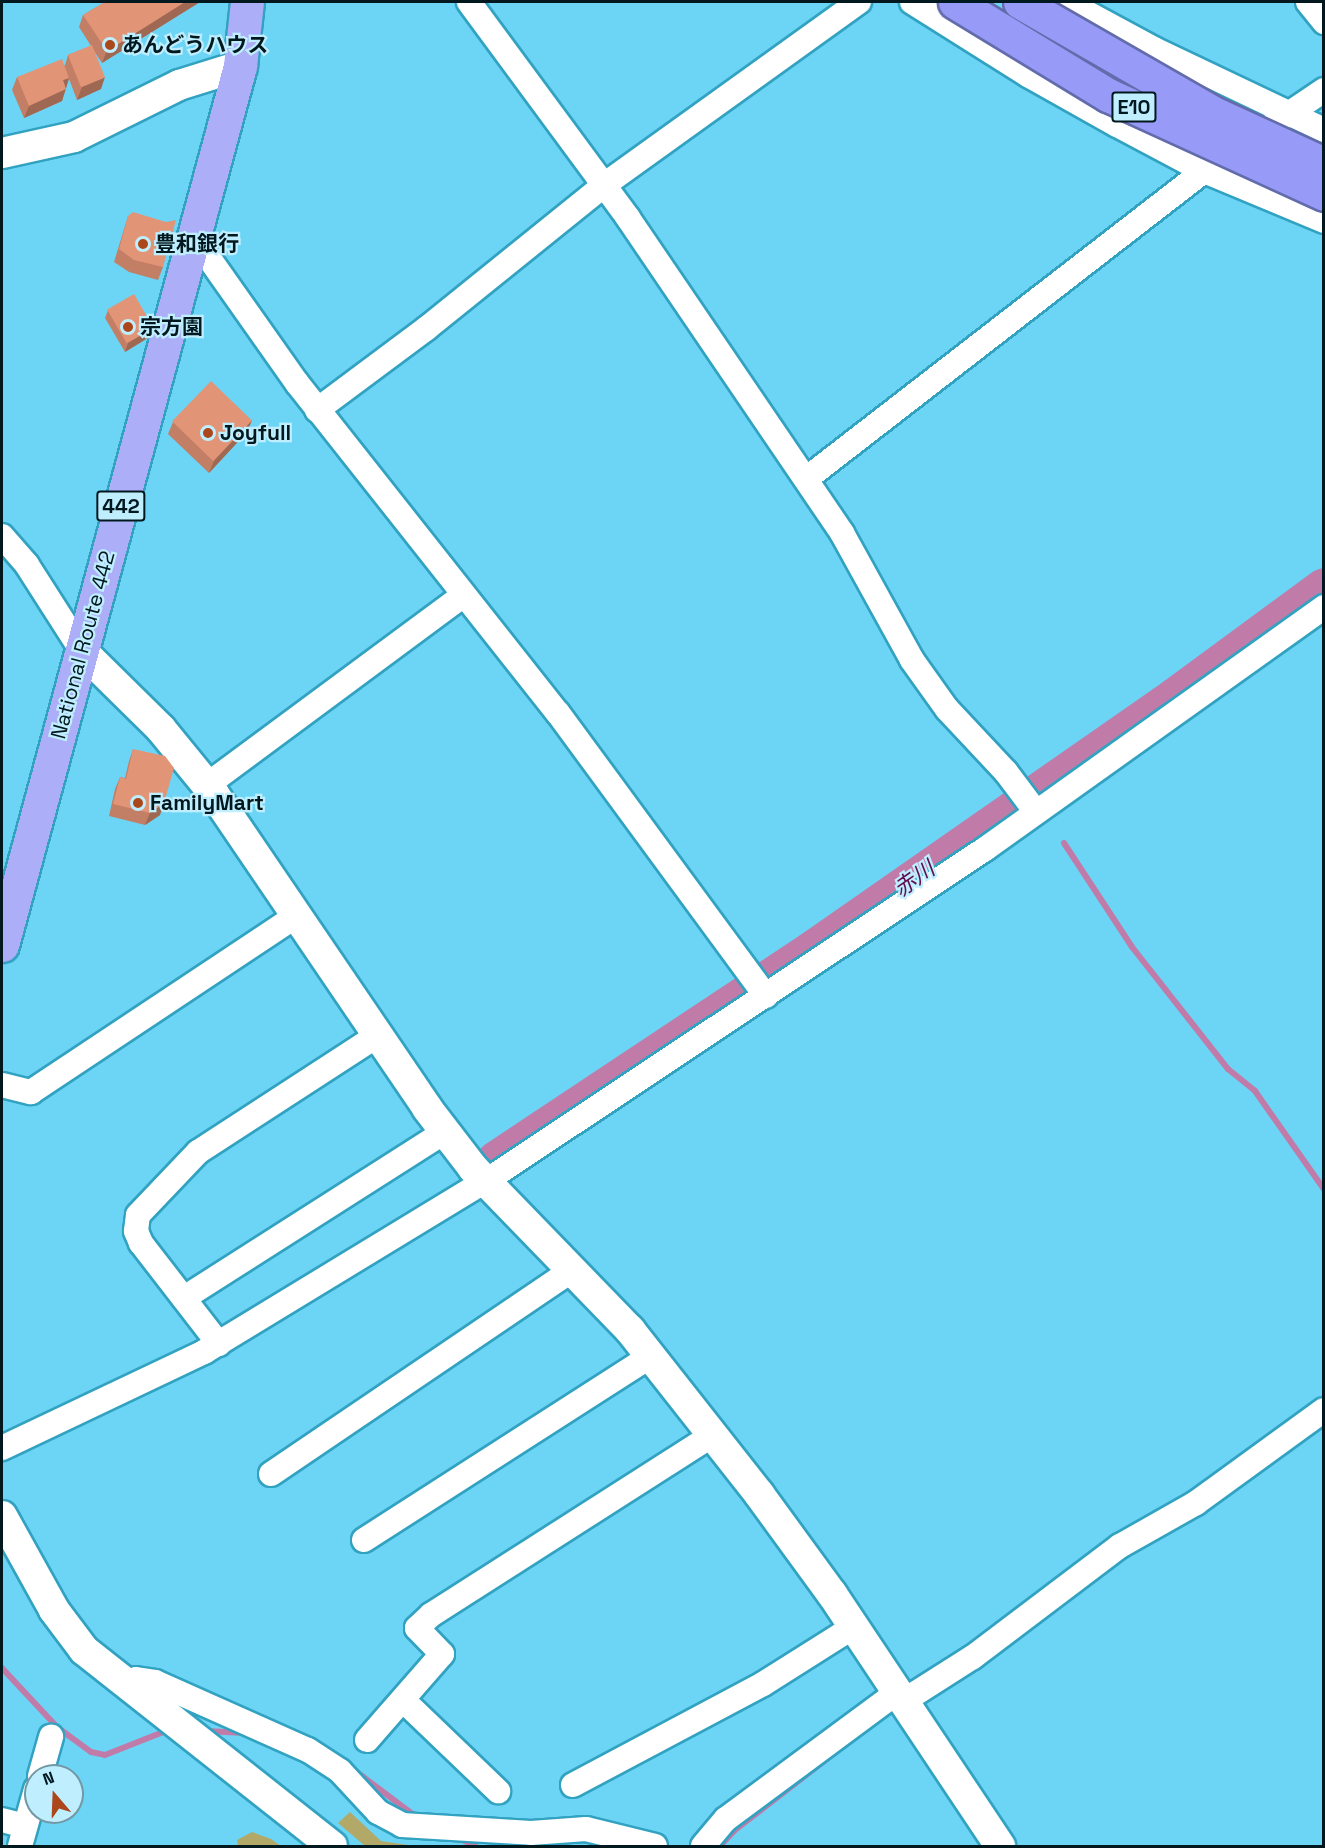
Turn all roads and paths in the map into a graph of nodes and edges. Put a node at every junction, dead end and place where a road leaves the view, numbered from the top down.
1 (247, 2) edge
2 (267, 2) edge
3 (469, 2) edge
4 (859, 2) edge
5 (912, 2) edge
6 (955, 2) edge
7 (1020, 2) edge
8 (1067, 2) edge
9 (1308, 2) edge
10 (1323, 22) edge
11 (240, 66) junction
12 (1323, 90) edge
13 (1288, 114) junction
14 (1323, 130) edge
15 (2, 153) edge
16 (1323, 164) edge
17 (1204, 171) junction
18 (604, 185) junction
19 (1323, 194) edge
20 (1323, 221) edge
21 (194, 237) junction
22 (317, 410) junction
23 (806, 479) junction
24 (2, 536) edge
25 (462, 596) junction
26 (1323, 607) edge
27 (82, 651) junction
28 (207, 785) junction
29 (1036, 812) junction
30 (297, 915) junction
31 (2, 945) edge
32 (766, 996) junction
33 (378, 1035) junction
34 (2, 1085) edge
35 (445, 1132) junction
36 (484, 1181) junction
37 (571, 1271) junction
38 (184, 1298) junction
39 (219, 1344) junction
40 (651, 1356) junction
41 (1323, 1410) edge
42 (713, 1435) junction
43 (2, 1448) edge
44 (271, 1474) dead end
45 (2, 1516) edge
46 (364, 1540) dead end
47 (853, 1627) junction
48 (128, 1687) junction
49 (899, 1697) junction
50 (403, 1700) junction
51 (51, 1737) dead end
52 (367, 1740) dead end
53 (43, 1764) edge
54 (573, 1785) dead end
55 (498, 1791) dead end
56 (2, 1820) edge
57 (23, 1836) edge
58 (332, 1846) edge
59 (655, 1846) edge
60 (703, 1846) edge
61 (1000, 1846) edge

1 - 11 highway, National Route 442 / 442
2 - 11 highway, National Route 442 / 442
3 - 18 street
4 - 18 street
5 - 17 street
6 - 19 highway, E10, bridge
7 - 16 highway, E10, bridge
8 - 13 street
9 - 10 street
11 - 15 street
11 - 21 highway, National Route 442 / 442
12 - 13 street
13 - 14 street
13 - 17 street
17 - 20 street
17 - 23 street
18 - 22 street
18 - 23 street
21 - 22 street
21 - 27 highway, National Route 442 / 442
22 - 25 street
23 - 29 street
24 - 27 street
25 - 28 street
25 - 32 street
26 - 29 street
27 - 28 street
27 - 31 highway, National Route 442 / 442
28 - 30 street
29 - 32 street
30 - 33 street
30 - 34 street
32 - 36 street
33 - 35 street
33 - 38 street
35 - 36 street
35 - 38 street
36 - 37 street
36 - 39 street
37 - 40 street
37 - 44 street
38 - 39 street
39 - 43 street
40 - 42 street
40 - 46 street
41 - 49 street
42 - 47 street
42 - 50 street
45 - 48 street
47 - 49 street
47 - 54 street
48 - 58 street
48 - 59 street
49 - 60 street
49 - 61 street
50 - 52 street
50 - 55 street
51 - 53 street
56 - 57 street

